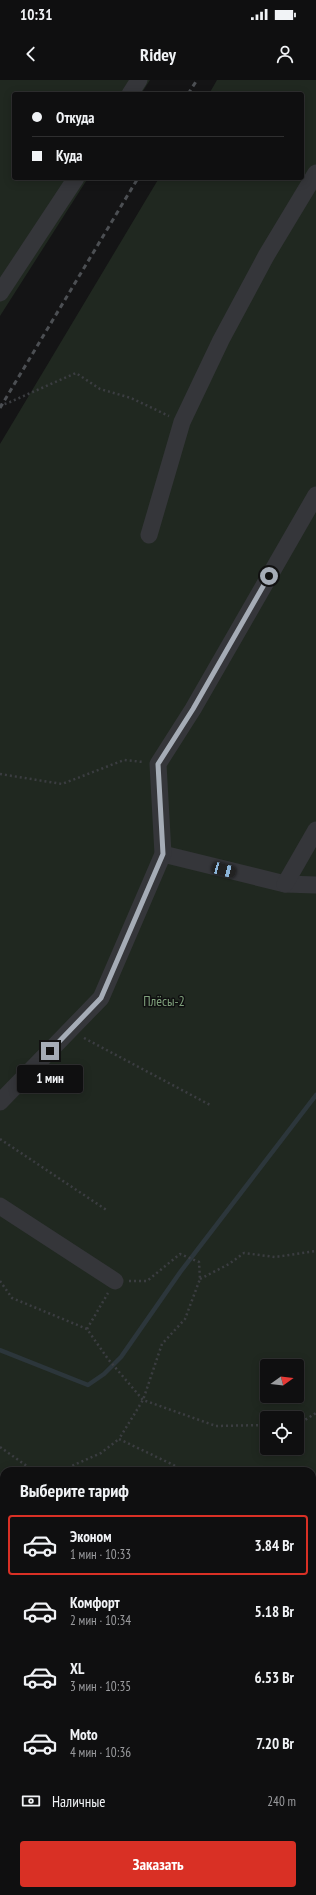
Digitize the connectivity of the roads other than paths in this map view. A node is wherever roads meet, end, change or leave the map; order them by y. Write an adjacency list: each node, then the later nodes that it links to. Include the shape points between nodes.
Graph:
1 (139, 80): 2 (street)
2 (131, 92)
3 (316, 173): 7 (street, via 266,256 182,422)
4 (75, 180): 5 (street)
5 (0, 293)
6 (316, 495): 9 (street, via 193,709 158,764)
7 (149, 535)
8 (316, 830): 10 (street)
9 (163, 854): 10 (street); 12 (street, via 101,998)
10 (285, 884): 11 (street)
11 (316, 885)
12 (0, 1102)
13 (0, 1206): 14 (street)
14 (115, 1281)

